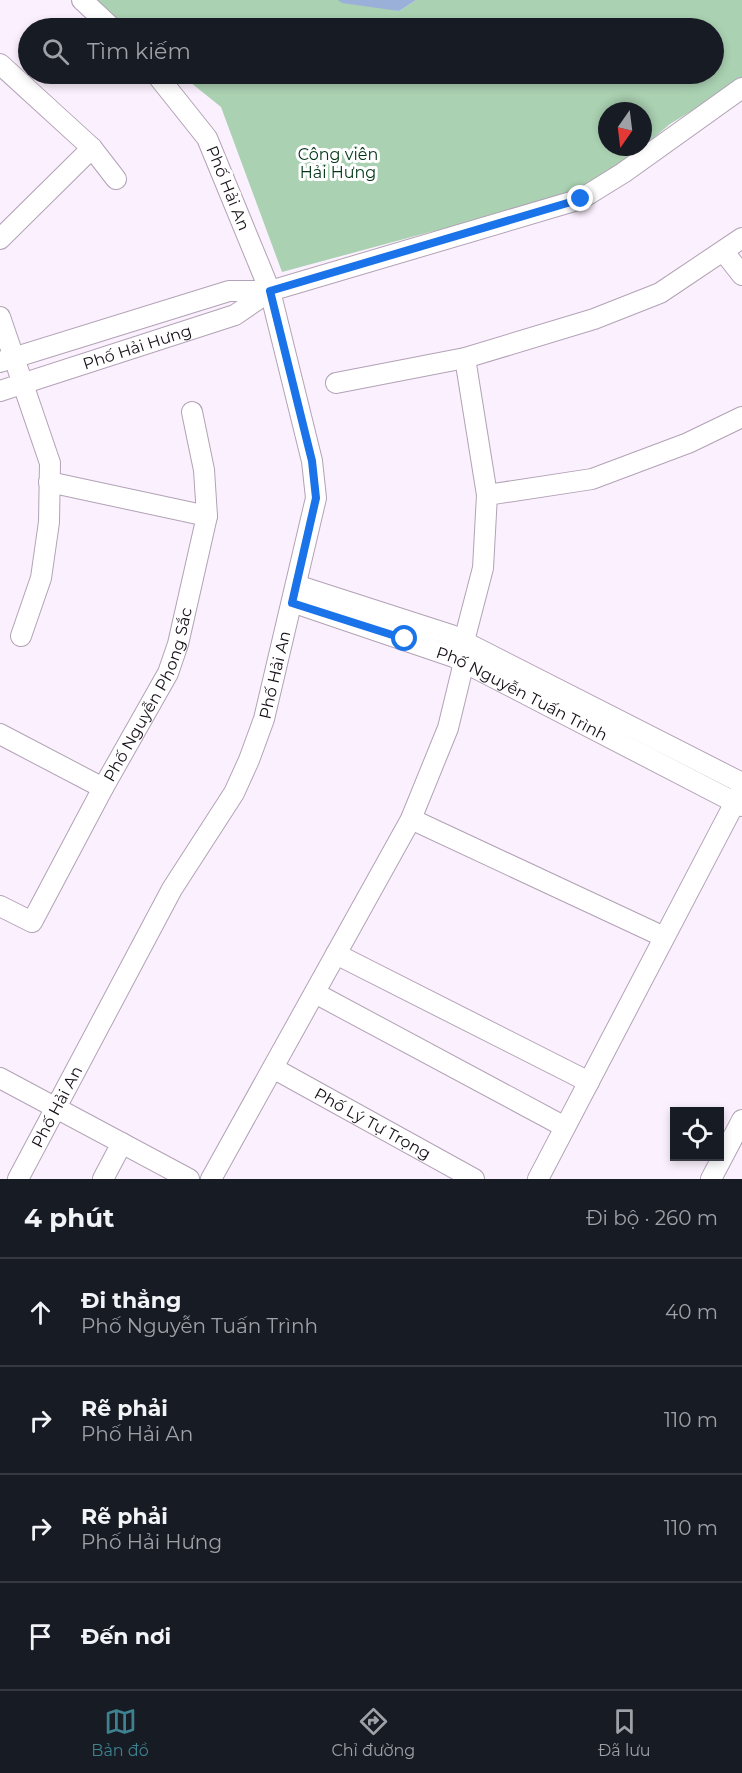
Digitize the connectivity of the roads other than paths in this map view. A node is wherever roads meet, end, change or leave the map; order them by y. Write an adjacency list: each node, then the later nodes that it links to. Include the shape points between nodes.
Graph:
1 (82, 0): 2 (street)
2 (101, 18)
3 (0, 64): 4 (street)
4 (18, 80)
5 (22, 84): 8 (street)
6 (164, 84): 14 (street, Phố Hải An, via 207,138)
7 (742, 88): 14 (street, Phố Hải Hưng, via 581,199)
8 (92, 148): 9 (street); 11 (street)
9 (116, 179)
10 (742, 238): 12 (street)
11 (0, 239)
12 (724, 252): 13 (street); 16 (street, via 660,293 594,319)
13 (742, 275)
14 (270, 291): 17 (street, Phố Hải Hưng, via 229,291); 19 (street, Phố Hải Hưng, via 235,315); 26 (street, Phố Hải An, via 312,461 316,498)
15 (0, 317): 17 (street)
16 (465, 358): 18 (street); 24 (street)
17 (7, 360): 19 (street)
18 (336, 383)
19 (23, 384): 20 (street, Phố Hải Hưng); 23 (street, via 50,463)
20 (0, 391)
21 (192, 412): 25 (street, Phố Nguyễn Phong Sắc, via 204,470)
22 (742, 417): 24 (street, via 688,443 592,479)
23 (50, 482): 25 (street); 27 (street, via 41,578)
24 (487, 495): 28 (street, via 483,568)
25 (207, 516): 32 (street, Phố Nguyễn Phong Sắc, via 168,673)
26 (294, 594): 28 (street, Phố Nguyễn Tuấn Trình); 29 (street, Phố Nguyễn Tuấn Trình); 42 (street, Phố Hải An, via 264,719 234,793 172,889)
27 (21, 636)
28 (464, 641): 29 (street); 31 (street, Phố Nguyễn Tuấn Trình)
29 (464, 662): 33 (street, Phố Nguyễn Tuấn Trình); 34 (street, via 448,728)
30 (0, 734): 32 (street)
31 (742, 783)
32 (104, 788): 35 (street, Phố Nguyễn Phong Sắc, via 32,922)
33 (740, 799): 36 (street)
34 (411, 819): 36 (street); 37 (street)
35 (0, 906)
36 (664, 937): 41 (street)
37 (336, 954): 38 (street); 41 (street)
38 (315, 993): 39 (street); 44 (street)
39 (273, 1068): 49 (street); 50 (street, Phố Lý Tự Trọng)
40 (0, 1078): 42 (street)
41 (589, 1082): 44 (street)
42 (55, 1107): 45 (street); 46 (street, Phố Hải An)
43 (741, 1124): 52 (street)
44 (565, 1127): 51 (street)
45 (122, 1143): 47 (street); 48 (street)
46 (18, 1179)
47 (103, 1179)
48 (189, 1179)
49 (211, 1179)
50 (474, 1179)
51 (538, 1179)
52 (711, 1179)

